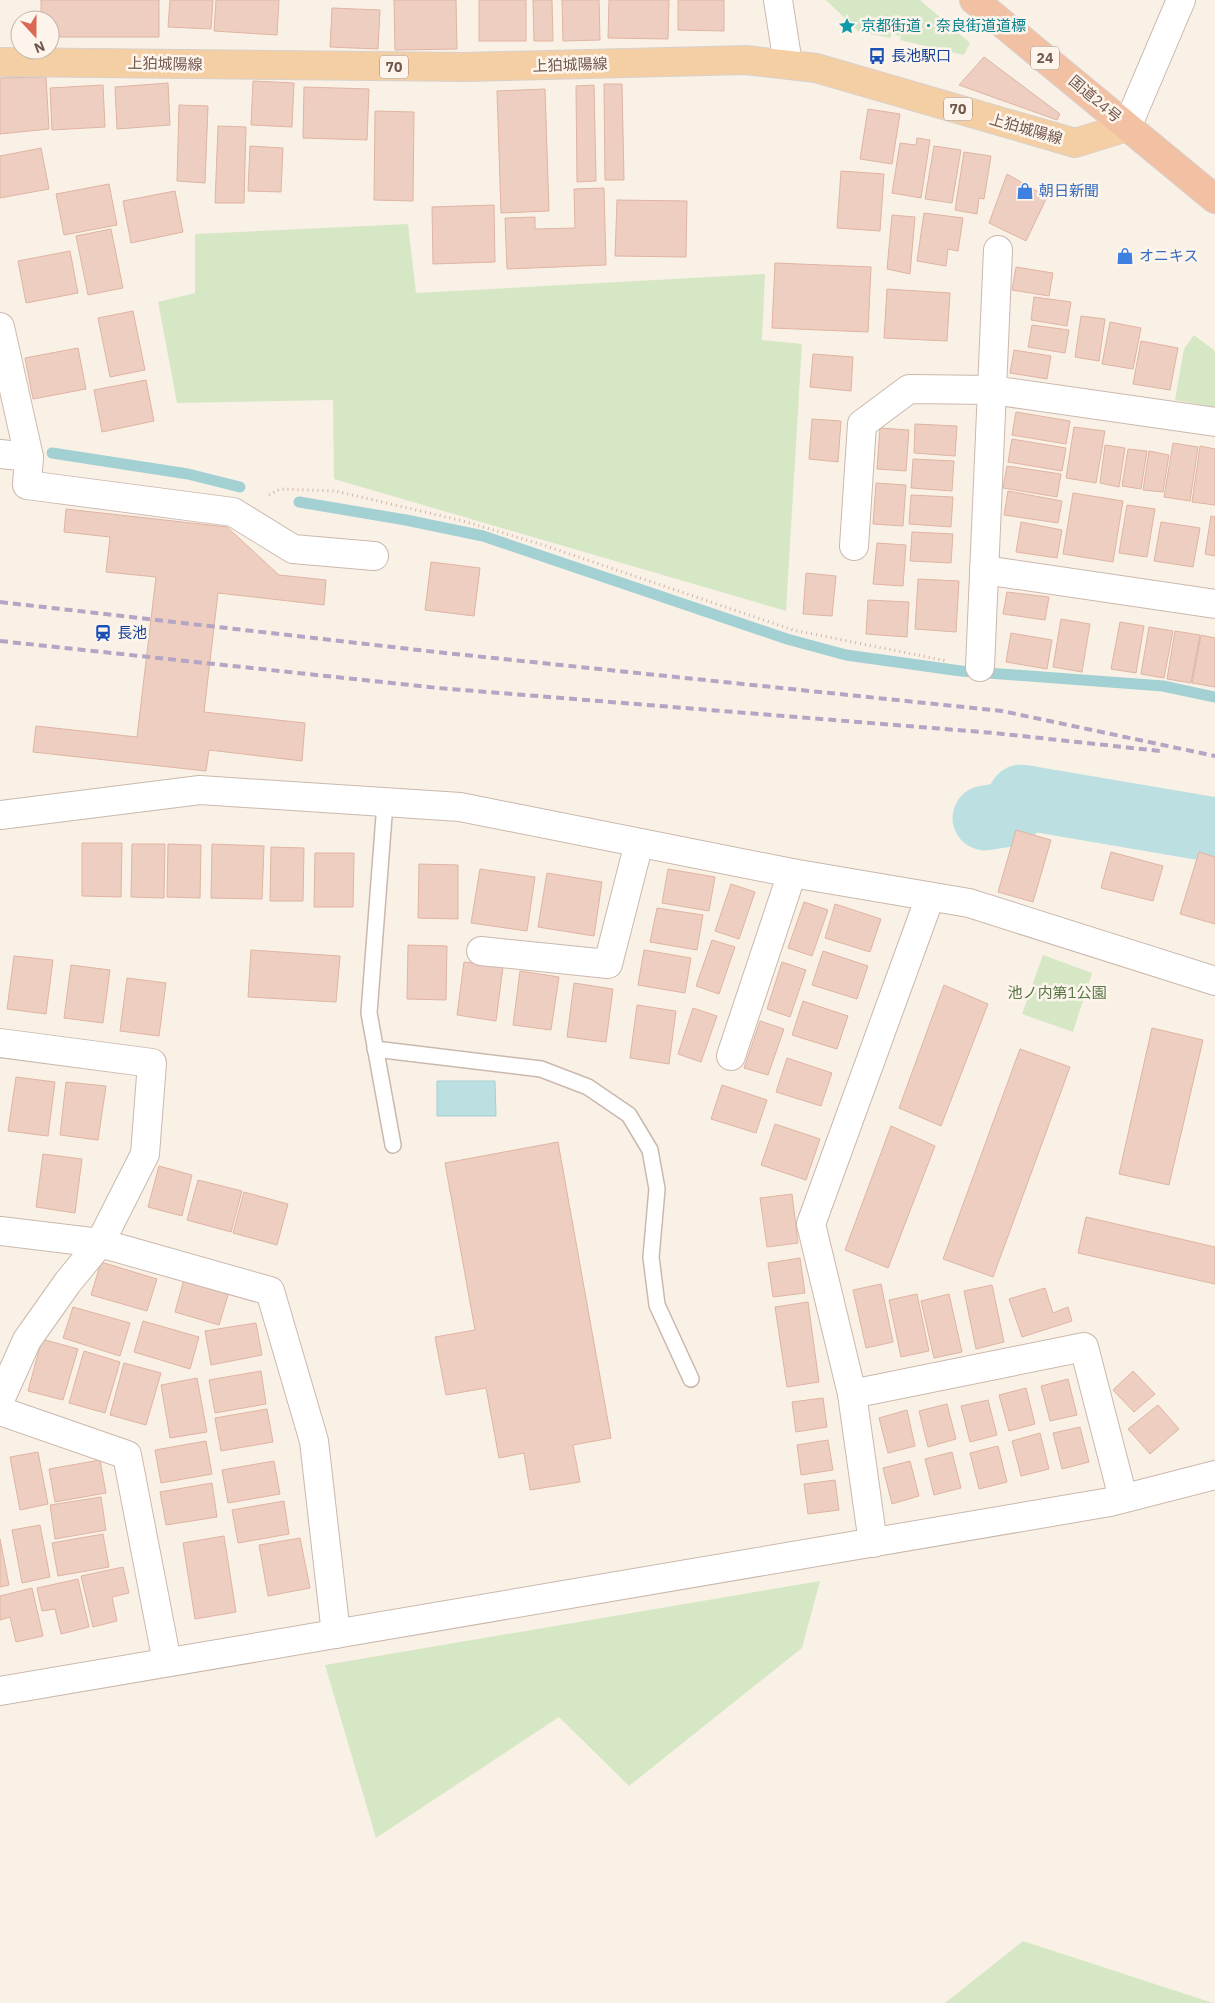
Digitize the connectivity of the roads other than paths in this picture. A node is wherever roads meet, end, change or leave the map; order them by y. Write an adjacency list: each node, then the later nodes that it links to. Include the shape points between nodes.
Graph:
1 (778, 0): 5 (street)
2 (974, 0): 6 (highway, 国道24号 / 24)
3 (1181, 0): 6 (street)
4 (0, 62): 5 (main road, 上狛城陽線 / 70, via 465,68 746,60)
5 (788, 64): 6 (main road, 上狛城陽線 / 70, via 816,68 1075,143)
6 (1127, 127): 7 (highway, 国道24号 / 24)
7 (1215, 199)
8 (998, 250): 10 (street)
9 (0, 327): 13 (street)
10 (992, 390): 11 (street); 14 (street, via 909,389 862,424); 16 (street)
11 (1215, 422)
12 (0, 454): 13 (street)
13 (29, 457): 15 (street, via 27,485 233,512 293,549)
14 (854, 546)
15 (374, 556)
16 (984, 570): 17 (street); 18 (street)
17 (1215, 604)
18 (980, 667)
19 (385, 803): 20 (street, via 200,790); 21 (street, via 460,807); 27 (lane, via 369,1013)
20 (0, 815)
21 (639, 844): 22 (street); 24 (street, via 608,964)
22 (792, 873): 23 (street); 28 (street)
23 (930, 897): 25 (street, via 969,903); 33 (street, via 811,1224)
24 (481, 952)
25 (1215, 982)
26 (0, 1043): 31 (street, via 152,1063 145,1154)
27 (375, 1049): 29 (lane); 32 (lane, via 541,1070 588,1087 629,1114 650,1150 657,1189 651,1257 657,1306)
28 (731, 1056)
29 (393, 1145)
30 (0, 1231): 31 (street)
31 (100, 1242): 34 (street, via 27,1340); 39 (street, via 270,1290 314,1441)
32 (691, 1379)
33 (852, 1394): 37 (street, via 1084,1347); 38 (street)
34 (0, 1400)
35 (0, 1412): 40 (street, via 127,1455)
36 (1215, 1475): 37 (street)
37 (1123, 1498): 38 (street)
38 (873, 1543): 39 (street)
39 (336, 1634): 40 (street)
40 (167, 1662): 41 (street)
41 (0, 1691)

